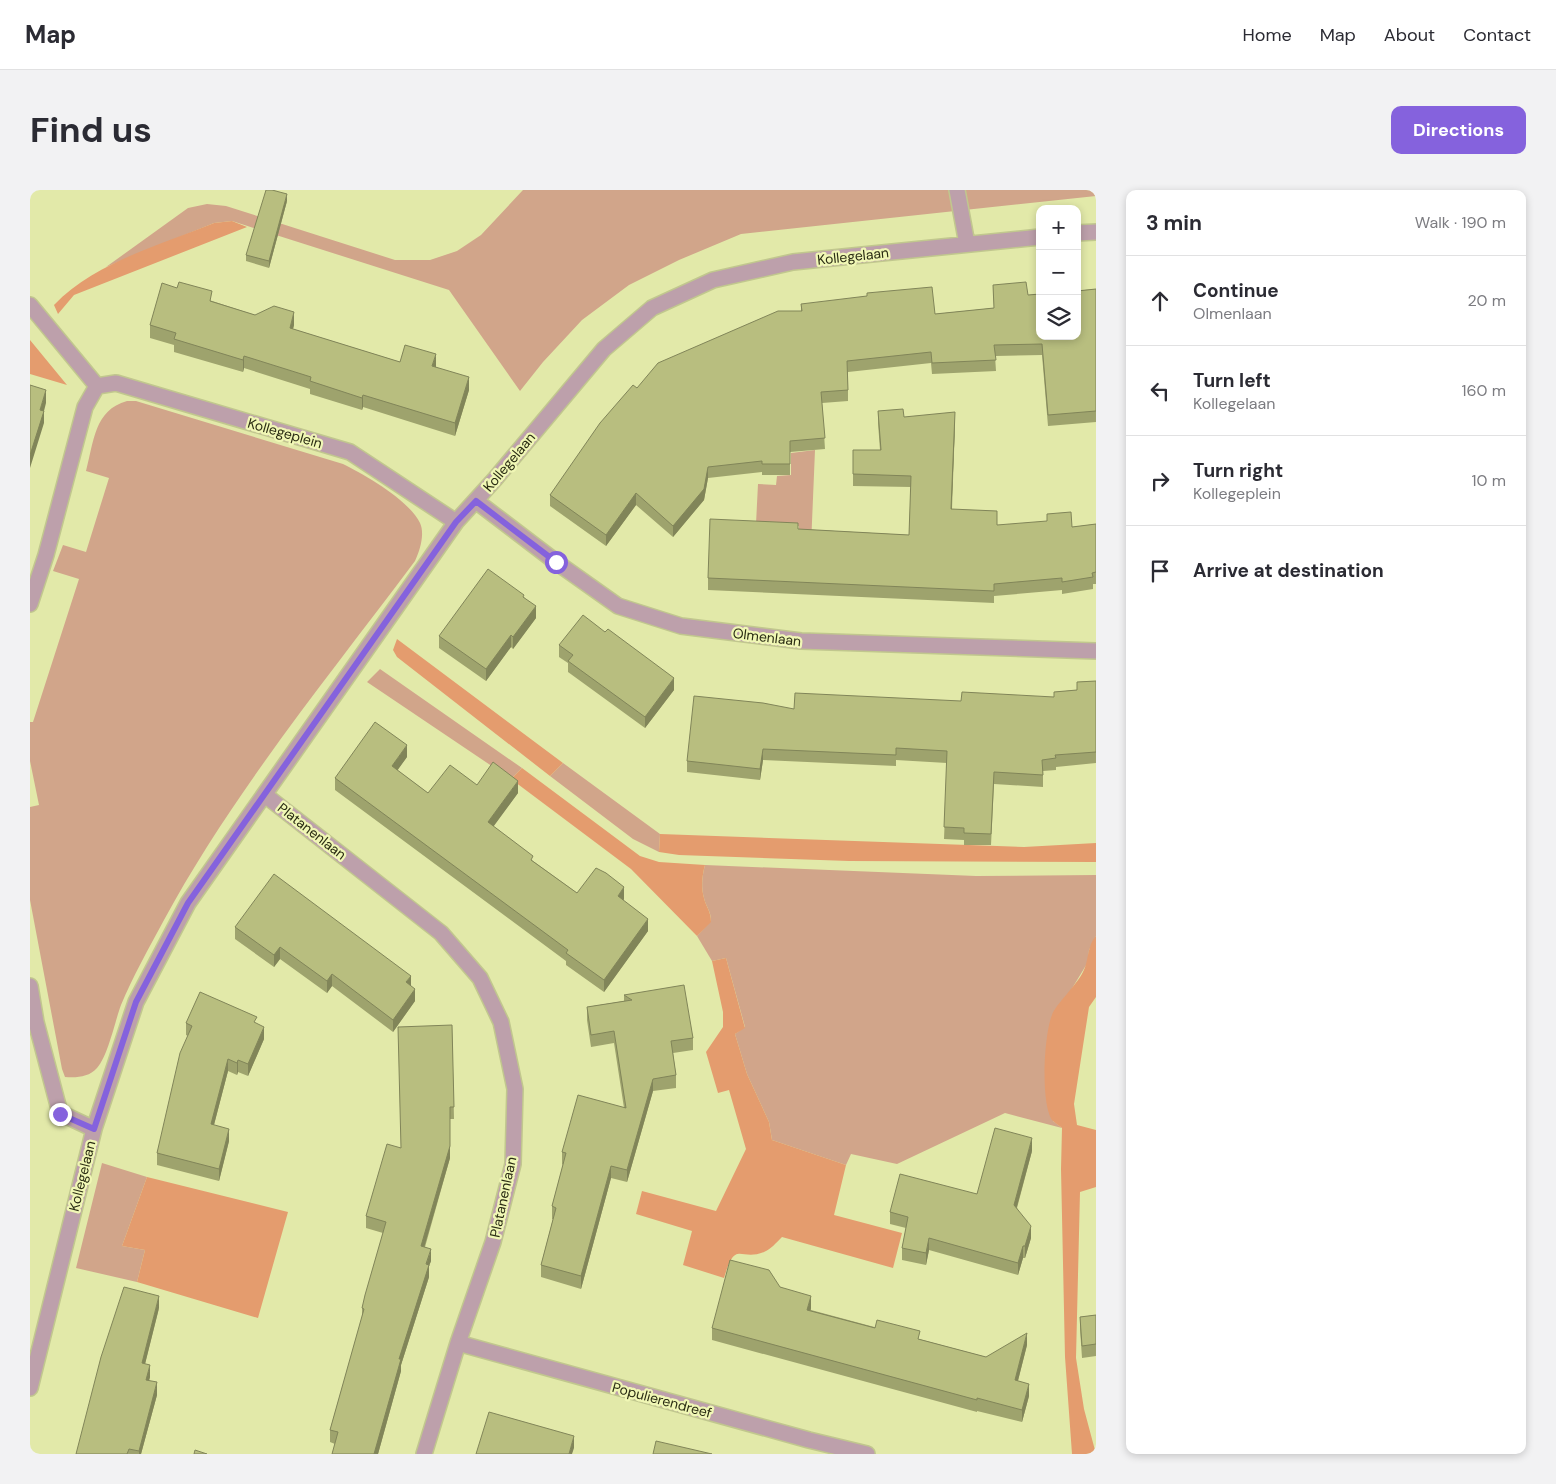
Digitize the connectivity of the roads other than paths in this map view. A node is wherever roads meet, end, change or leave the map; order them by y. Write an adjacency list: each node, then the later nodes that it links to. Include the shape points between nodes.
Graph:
1 (957, 190): 5 (street)
2 (1096, 232): 3 (street)
3 (1081, 233)
4 (1036, 237): 5 (street, Kollegelaan)
5 (967, 244): 8 (street, Kollegelaan, via 793,262 713,280 652,308 604,349)
6 (30, 305): 7 (street)
7 (97, 386): 9 (street, Kollegeplein, via 116,384 350,452); 10 (street, via 85,407)
8 (476, 501): 9 (street, Kollegelaan); 11 (street, Olmenlaan, via 618,606 681,626 802,641)
9 (456, 522): 12 (street, Kollegelaan)
10 (30, 604)
11 (1096, 651)
12 (265, 795): 14 (street, Kollegelaan, via 188,903 136,1002); 15 (street, Platanenlaan, via 441,933 480,978 501,1022 515,1089 512,1164 493,1242)
13 (30, 986): 14 (street, via 60,1114)
14 (94, 1129): 16 (street, Kollegelaan)
15 (458, 1343): 17 (street, Platanenlaan); 18 (street, Populierendreef)
16 (30, 1388)
17 (424, 1454)
18 (867, 1454)

